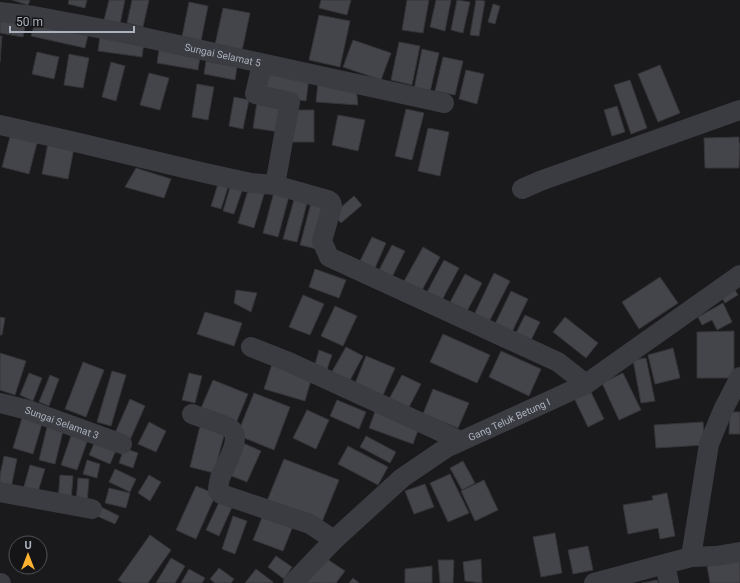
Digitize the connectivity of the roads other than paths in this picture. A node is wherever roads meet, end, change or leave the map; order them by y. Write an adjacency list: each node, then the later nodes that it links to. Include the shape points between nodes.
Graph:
1 (0, 12): 2 (street, Sungai Selamat 5, via 124,33)
2 (262, 64): 3 (street, Sungai Selamat 5); 6 (street, via 255,94 290,102)
3 (444, 103)
4 (740, 110): 7 (street, via 540,181)
5 (0, 125): 6 (street, via 213,175)
6 (274, 185): 11 (street, via 331,202 322,241 329,257 558,362)
7 (522, 190)
8 (740, 275): 11 (street, Gang Teluk Betung I)
9 (251, 347): 15 (street)
10 (740, 377): 13 (street)
11 (586, 384): 15 (street, Gang Teluk Betung I)
12 (0, 403): 16 (street, Sungai Selamat 3, via 28,410)
13 (733, 406): 21 (street, via 710,444)
14 (192, 414): 19 (street, via 226,426 235,434 234,446 219,479 218,491 221,494 310,524)
15 (461, 441): 19 (street, Gang Teluk Betung I, via 446,448 402,478)
16 (122, 444)
17 (0, 492): 18 (street)
18 (92, 509)
19 (334, 540): 23 (street, Gang Teluk Betung I)
20 (740, 552): 21 (street)
21 (691, 558): 22 (street)
22 (667, 574): 24 (street)
23 (293, 583)
24 (594, 583)

